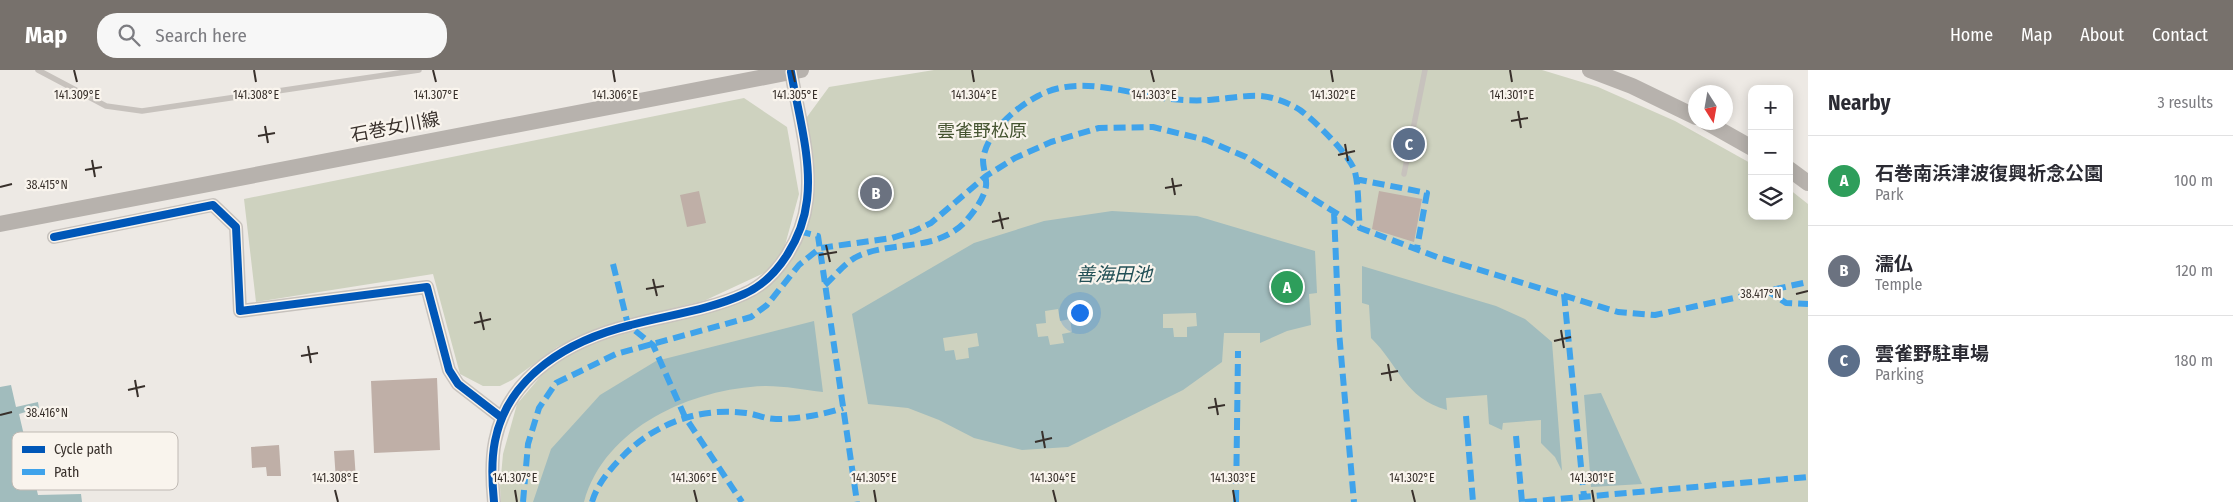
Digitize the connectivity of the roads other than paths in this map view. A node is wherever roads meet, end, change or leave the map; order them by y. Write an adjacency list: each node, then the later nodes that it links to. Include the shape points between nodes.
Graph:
1 (38, 70): 2 (lane, via 106,106 142,111)
2 (419, 70)
3 (1425, 70): 10 (lane)
4 (1590, 70): 6 (main road)
5 (794, 71): 12 (main road, 石巻女川線); 14 (street, via 808,174 807,201 798,231 782,262 764,281 746,293 723,302 628,325 583,341 552,357 523,382)
6 (1688, 113)
7 (1720, 130): 8 (main road)
8 (1748, 146)
9 (1793, 172): 11 (main road)
10 (1404, 174)
11 (1808, 183)
12 (0, 224)
13 (54, 237): 14 (street, via 212,205 236,227 240,310 427,287 449,370 458,384)
14 (502, 418): 15 (street, via 495,442)
15 (494, 502)

